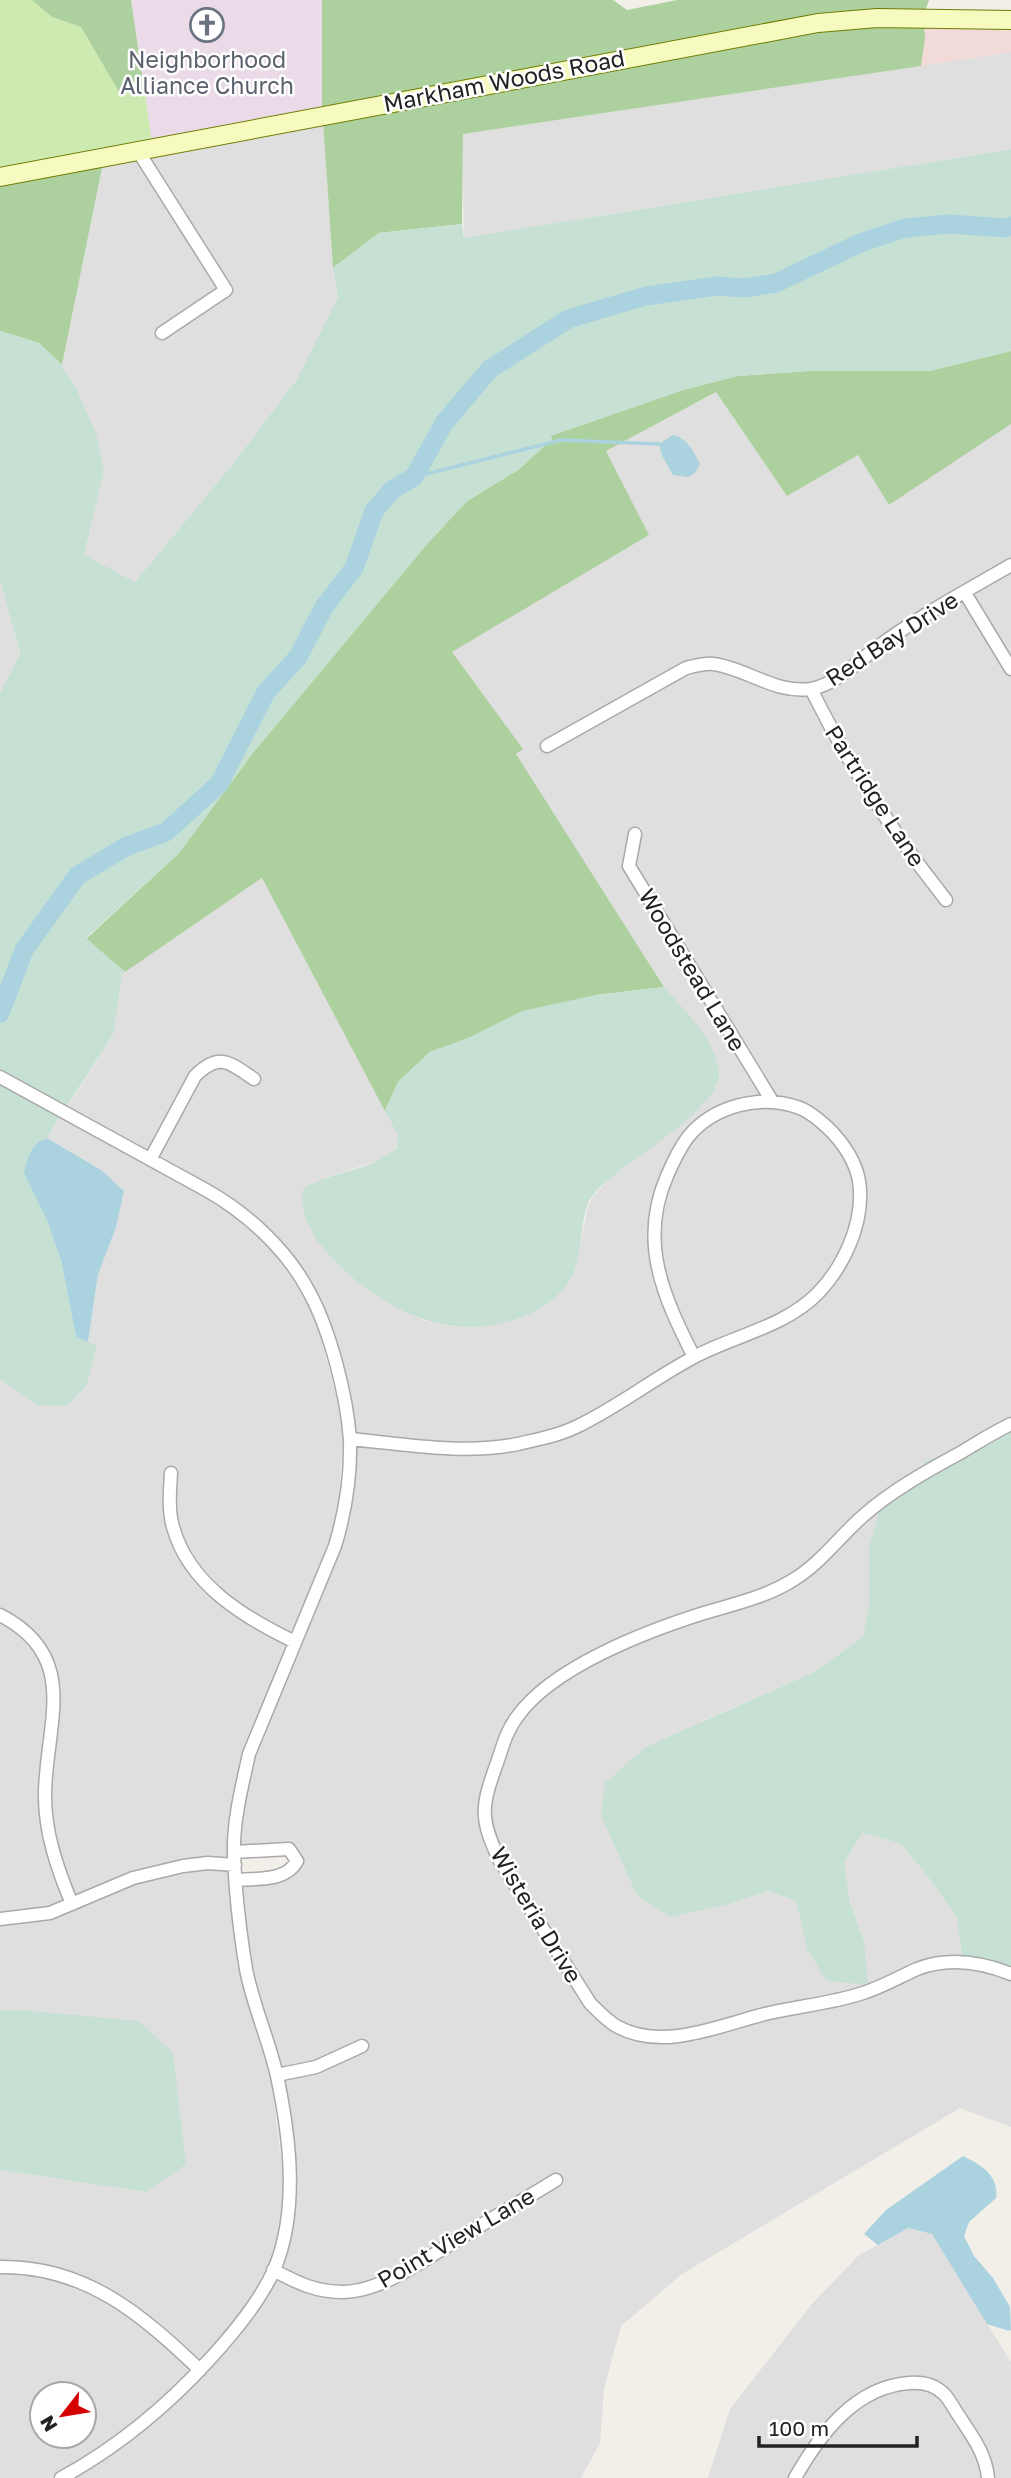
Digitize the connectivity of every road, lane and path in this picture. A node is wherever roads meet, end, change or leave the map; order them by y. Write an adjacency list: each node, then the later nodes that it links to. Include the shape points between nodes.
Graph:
1 (1011, 20): 2 (main road, Markham Woods Road, via 890,18 818,23)
2 (138, 151): 3 (main road, Markham Woods Road); 4 (street, via 226,290)
3 (0, 177)
4 (162, 333)
5 (1011, 565): 6 (street, Red Bay Drive)
6 (964, 593): 7 (street); 8 (street, Red Bay Drive, via 848,670)
7 (1011, 669)
8 (811, 689): 9 (street, Red Bay Drive, via 766,683 711,663 686,668); 11 (street, Partridge Lane, via 864,788)
9 (547, 746)
10 (635, 834): 14 (street, Woodstead Lane, via 629,866)
11 (946, 900)
12 (0, 1077): 15 (street)
13 (254, 1079): 15 (street, via 219,1060 205,1066 195,1076)
14 (772, 1101): 16 (street, via 739,1104 704,1122 676,1155 666,1180 656,1227 656,1256 661,1285); 16 (street, via 799,1107 821,1121 850,1155 860,1190 853,1236 833,1275 802,1307)
15 (151, 1158): 18 (street, via 226,1201 295,1269 323,1320)
16 (694, 1357): 18 (street, via 579,1426 541,1438 488,1449)
17 (1011, 1424): 26 (street, Wisteria Drive, via 878,1504 792,1580 768,1593 648,1634 560,1677 530,1701 508,1730 484,1800 485,1822 500,1861 590,2003 607,2020 635,2034 681,2036 846,1998 940,1963 989,1965)
18 (349, 1440): 21 (street, via 343,1519)
19 (171, 1473): 21 (street, via 173,1526 195,1570 232,1607)
20 (0, 1615): 24 (street, via 27,1633 50,1668 55,1692 46,1818)
21 (295, 1642): 22 (street, via 249,1754)
22 (234, 1859): 23 (street); 23 (street, via 289,1849 297,1861 284,1875); 24 (street, via 133,1878)
23 (236, 1880): 28 (street, via 246,1970)
24 (72, 1904): 25 (street, via 50,1913)
25 (0, 1919)
26 (1011, 1974)
27 (362, 2046): 28 (street, via 316,2067)
28 (277, 2075): 31 (street, via 289,2202)
29 (556, 2180): 31 (street, Point View Lane, via 401,2274 372,2286 324,2291)
30 (0, 2267): 32 (street, via 44,2270 107,2293)
31 (274, 2270): 32 (street, via 236,2330)
32 (200, 2370): 33 (street, via 127,2437)
33 (61, 2478)
34 (795, 2478): 35 (street, via 834,2423 854,2404 875,2391 917,2383 943,2393 974,2439 987,2464)
35 (988, 2478)

